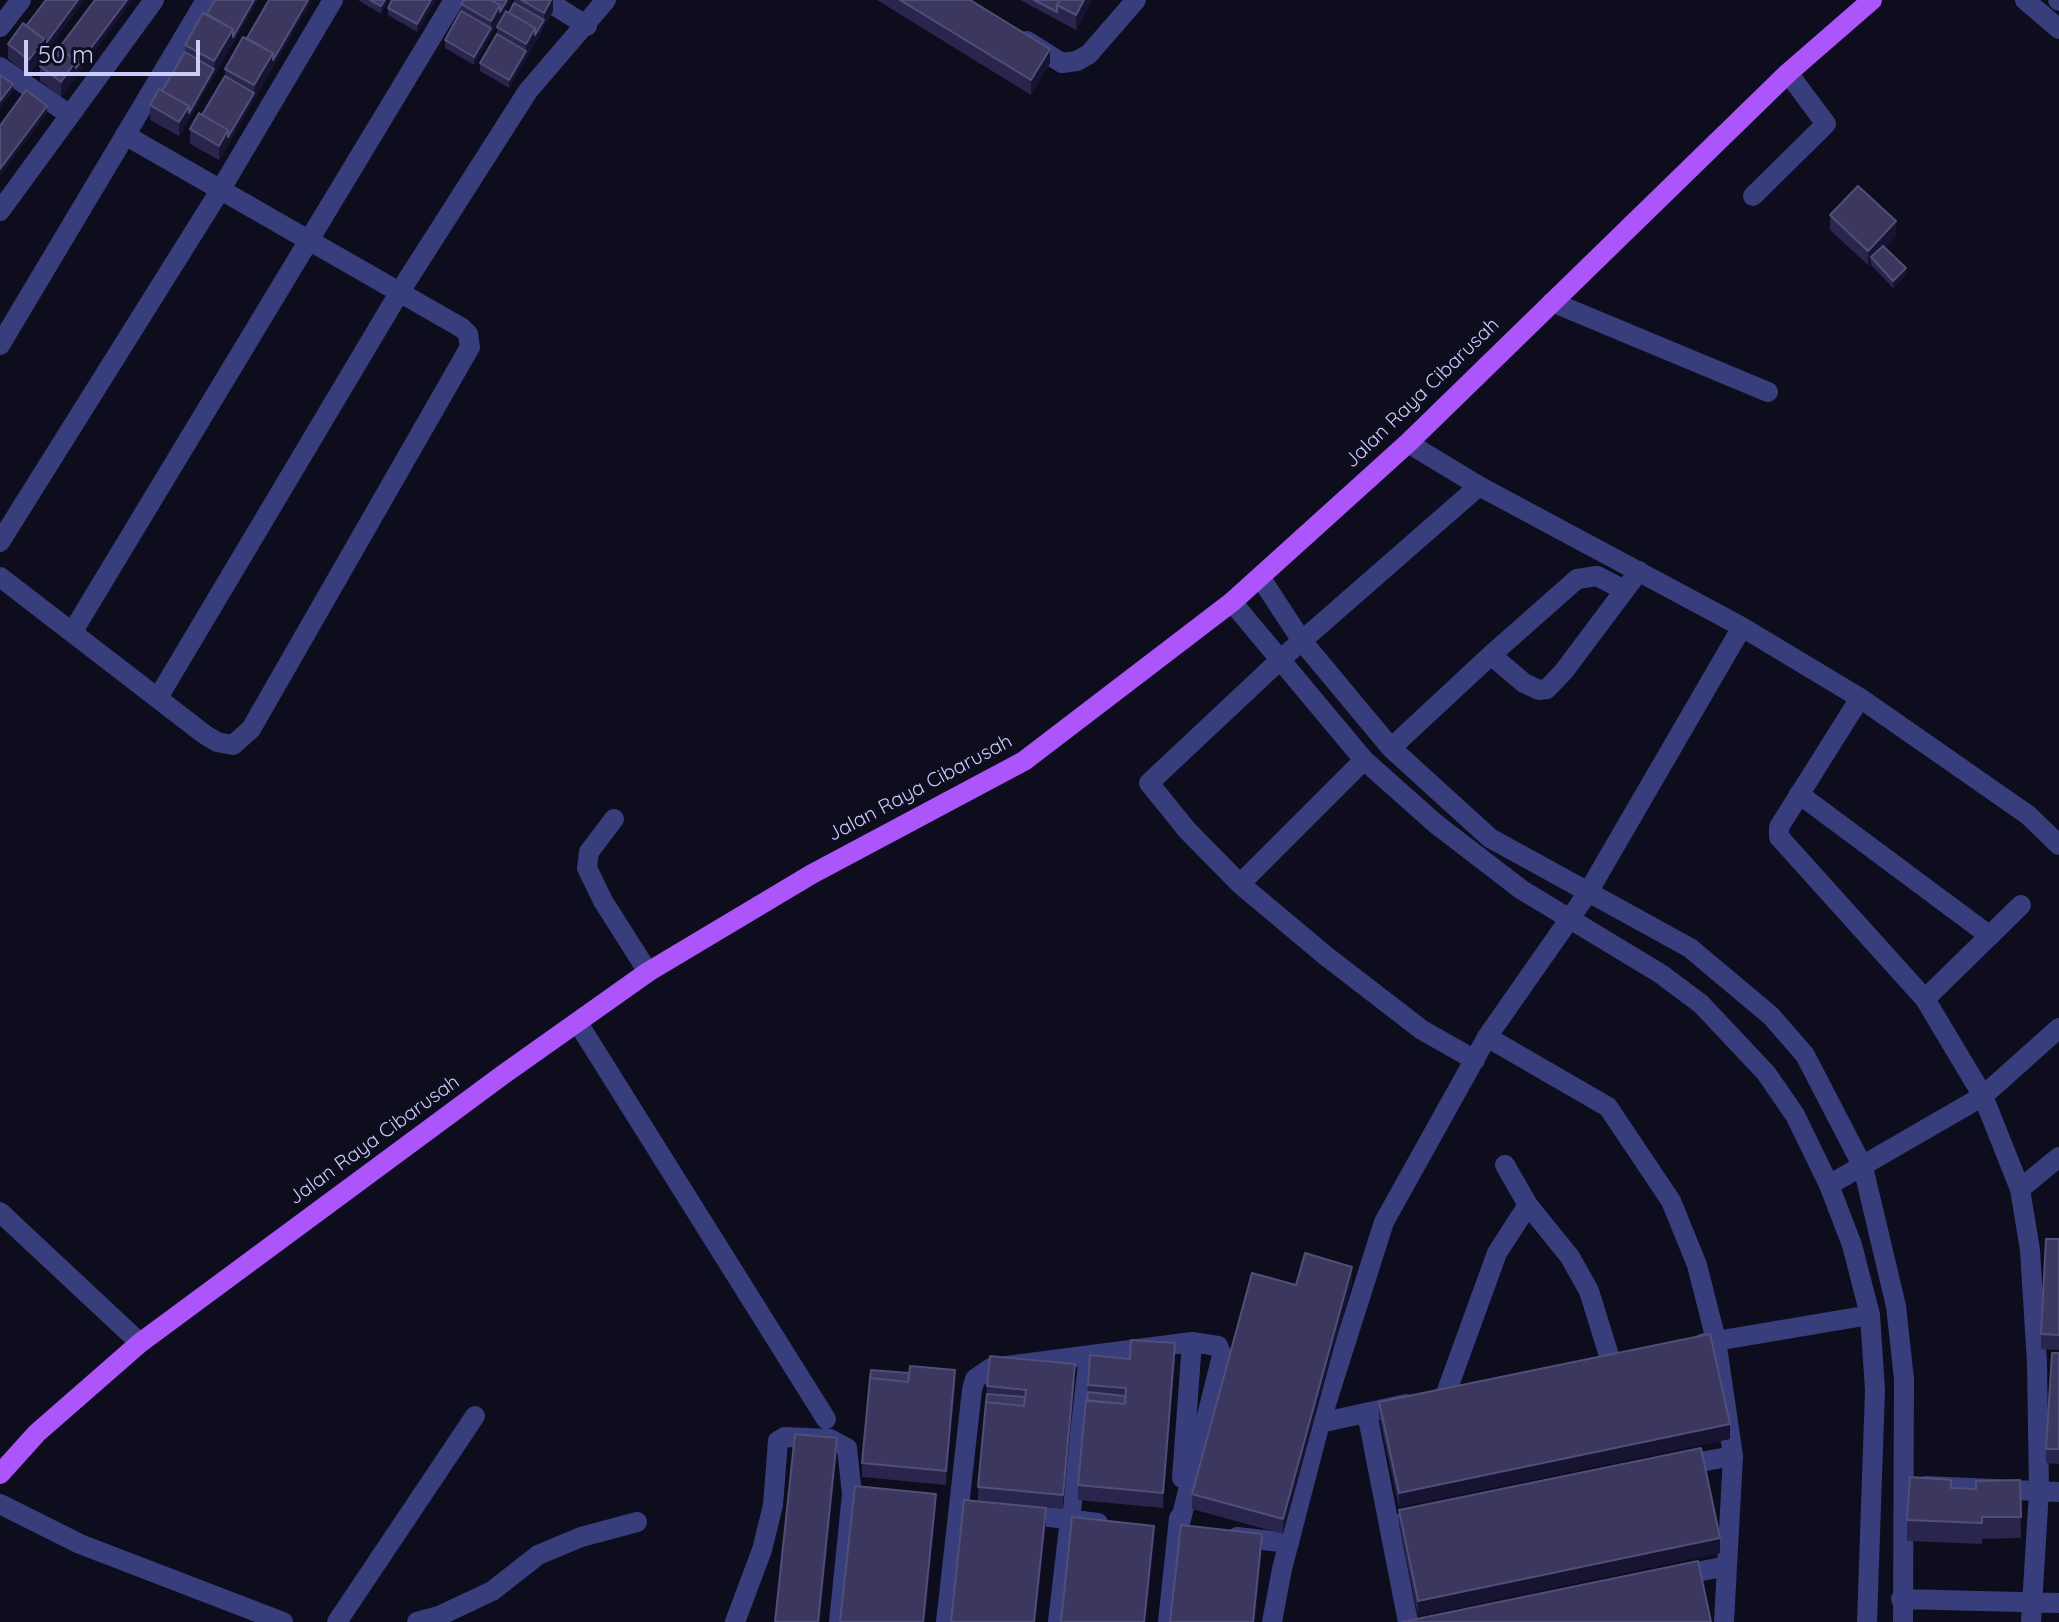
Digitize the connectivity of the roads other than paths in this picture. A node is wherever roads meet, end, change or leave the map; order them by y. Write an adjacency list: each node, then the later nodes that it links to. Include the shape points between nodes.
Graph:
1 (21, 0): 12 (street)
2 (154, 0): 17 (street)
3 (206, 0): 18 (street)
4 (333, 0): 19 (street)
5 (454, 0): 22 (street)
6 (546, 0): 11 (street)
7 (606, 0): 11 (street)
8 (1136, 0): 14 (street, via 1077,61 1062,63)
9 (1872, 0): 16 (main road, Jalan Raya Cibarusah)
10 (2025, 0): 13 (street)
11 (587, 26): 23 (street, via 528,91)
12 (0, 27)
13 (2059, 29)
14 (1010, 31)
15 (0, 67): 17 (street)
16 (1788, 73): 20 (street, via 1826,124); 24 (main road, Jalan Raya Cibarusah)
17 (70, 115): 21 (street)
18 (125, 135): 19 (street); 25 (street)
19 (221, 189): 22 (street); 29 (street)
20 (1753, 196)
21 (0, 211)
22 (309, 240): 23 (street); 36 (street)
23 (399, 293): 40 (street); 40 (street, via 468,334 468,355 251,729 233,745 217,742)
24 (1552, 302): 26 (street); 27 (main road, Jalan Raya Cibarusah)
25 (0, 345)
26 (1768, 392)
27 (1408, 443): 28 (street); 32 (main road, Jalan Raya Cibarusah)
28 (1479, 486): 30 (street); 37 (street)
29 (0, 542)
30 (1639, 571): 33 (street); 35 (street)
31 (0, 577): 36 (street)
32 (1260, 577): 34 (main road, Jalan Raya Cibarusah); 37 (street)
33 (1624, 590): 38 (street, via 1597,576 1577,579); 38 (street, via 1547,689 1524,683)
34 (1232, 602): 39 (street); 52 (main road, Jalan Raya Cibarusah, via 1024,761 812,874)
35 (1742, 627): 41 (street); 48 (street)
36 (73, 631): 40 (street)
37 (1302, 641): 39 (street); 42 (street)
38 (1491, 655): 42 (street)
39 (1281, 659): 43 (street); 47 (street, via 1149,783)
40 (159, 696)
41 (1860, 698): 44 (street); 46 (street)
42 (1391, 748): 48 (street, via 1490,838)
43 (1364, 760): 47 (street); 50 (street, via 1480,859)
44 (1799, 794): 51 (street); 53 (street, via 1779,827 1779,837)
45 (614, 819): 52 (street, via 589,852 587,868)
46 (2057, 838)
47 (1240, 884): 57 (street, via 1422,1030)
48 (1587, 894): 50 (street); 61 (street, via 1690,948 1771,1016 1805,1055)
49 (2021, 905): 51 (street)
50 (1569, 919): 56 (street); 62 (street, via 1661,974 1732,1035 1795,1115)
51 (1990, 936): 53 (street)
52 (648, 972): 54 (main road, Jalan Raya Cibarusah)
53 (1925, 999): 58 (street)
54 (578, 1023): 69 (main road, Jalan Raya Cibarusah); 79 (street)
55 (2059, 1028): 58 (street)
56 (1487, 1037): 57 (street); 67 (street, via 1608,1107 1671,1201 1697,1265)
57 (1475, 1060): 80 (street, via 1384,1222)
58 (1983, 1096): 61 (street); 63 (street)
59 (2059, 1157): 63 (street)
60 (1505, 1165): 64 (street)
61 (1863, 1167): 62 (street); 84 (street, via 1896,1306 1904,1379)
62 (1829, 1185): 66 (street)
63 (2020, 1189): 73 (street, via 2038,1250)
64 (1528, 1205): 72 (street, via 1570,1257 1589,1291); 76 (street, via 1497,1253)
65 (0, 1212): 69 (street)
66 (1870, 1315): 67 (street); 111 (street, via 1875,1390)
67 (1716, 1340): 70 (street); 81 (street)
68 (1192, 1342): 71 (street); 93 (street); 93 (street, via 1211,1343 1222,1356)
69 (140, 1343): 83 (main road, Jalan Raya Cibarusah, via 37,1433)
70 (1686, 1346)
71 (1089, 1356): 87 (street, via 991,1368 975,1379); 89 (street)
72 (1611, 1362)
73 (2037, 1363): 74 (street); 85 (street)
74 (2059, 1365)
75 (1475, 1390): 76 (street)
76 (1445, 1396): 77 (street)
77 (1367, 1413): 80 (street); 92 (street)
78 (475, 1416): 101 (street)
79 (826, 1419)
80 (1320, 1423): 94 (street)
81 (1733, 1456): 82 (street); 95 (street)
82 (1657, 1470)
83 (0, 1474)
84 (1901, 1485): 85 (street); 97 (street)
85 (2049, 1491): 98 (street)
86 (0, 1504): 100 (street, via 80,1544)
87 (967, 1507): 89 (street); 105 (street)
88 (1448, 1513): 92 (street)
89 (1069, 1520): 91 (street); 106 (street)
90 (637, 1522): 102 (street, via 538,1555 492,1591)
91 (1116, 1525)
92 (1390, 1526): 109 (street)
93 (1186, 1532): 94 (street); 107 (street)
94 (1289, 1543): 108 (street)
95 (1727, 1566): 96 (street); 110 (street)
96 (1655, 1580)
97 (1901, 1599): 98 (street); 112 (street)
98 (2030, 1601): 99 (street); 113 (street)
99 (2059, 1603)
100 (283, 1622)
101 (337, 1622)
102 (417, 1622)
103 (735, 1622): 104 (street, via 762,1550 780,1438 840,1442 847,1448 860,1494)
104 (839, 1622)
105 (946, 1622)
106 (1058, 1622)
107 (1168, 1622)
108 (1272, 1622)
109 (1408, 1622)
110 (1724, 1622)
111 (1867, 1622)
112 (1903, 1622)
113 (2031, 1622)

